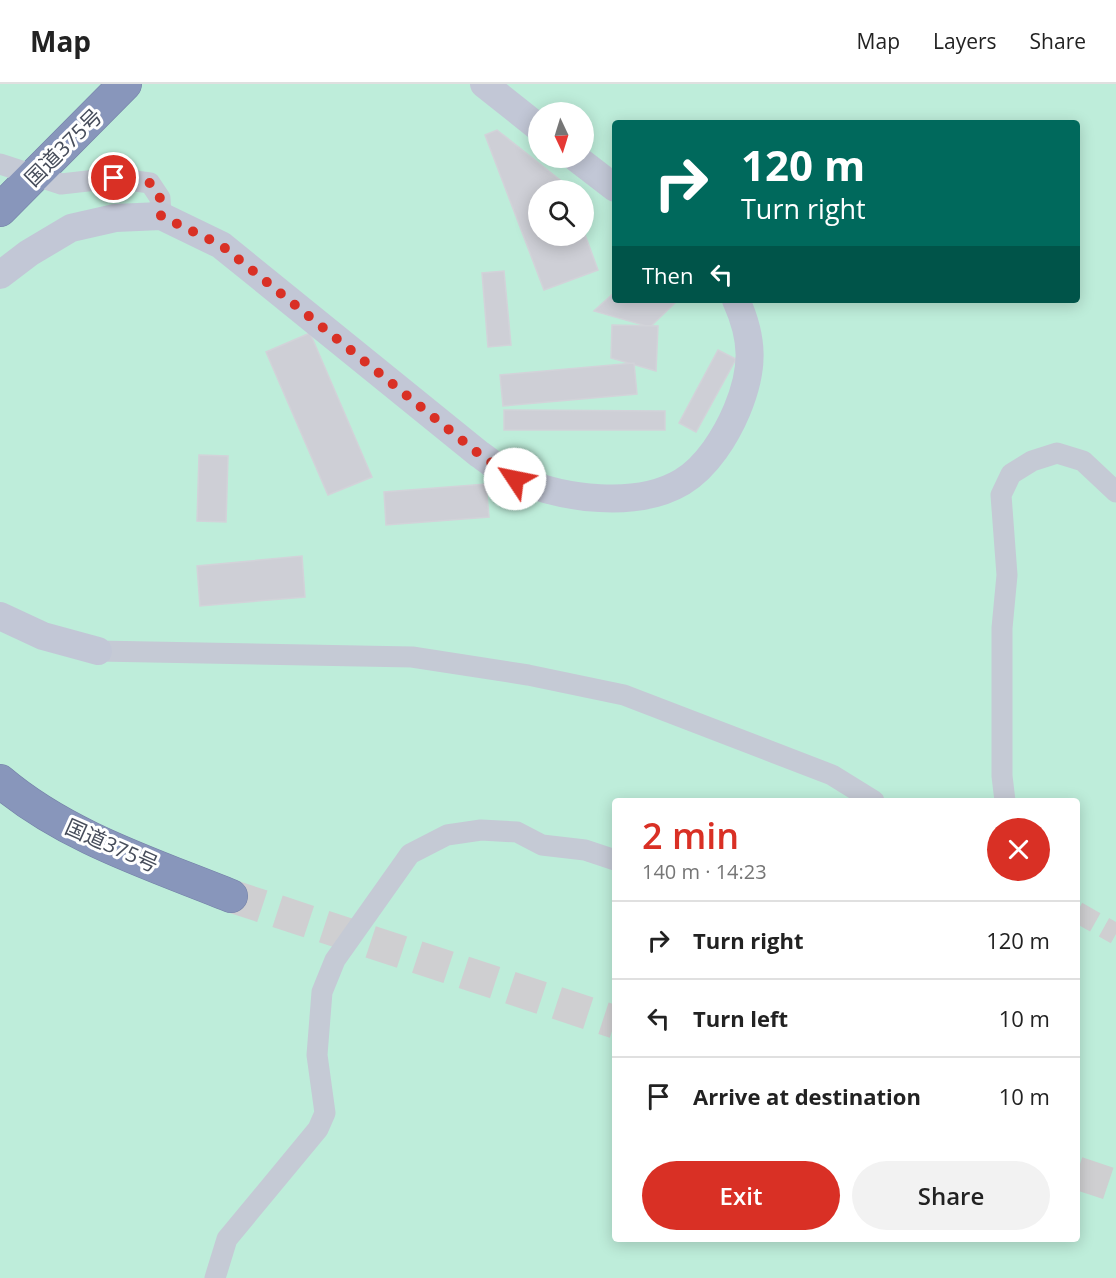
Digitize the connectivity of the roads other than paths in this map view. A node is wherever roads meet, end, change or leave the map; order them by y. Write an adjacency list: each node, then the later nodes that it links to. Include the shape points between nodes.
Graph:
1 (125, 84): 6 (highway, 国道375号)
2 (484, 84): 3 (street)
3 (528, 119)
4 (0, 164): 6 (street)
5 (589, 168): 7 (street)
6 (34, 177): 8 (highway, 国道375号); 9 (street, via 61,184 114,178 150,183 160,198)
7 (612, 186)
8 (0, 210)
9 (161, 216): 10 (street, via 115,218 71,228); 11 (street, via 221,245 479,454 515,479 557,493 601,499 643,496 682,482 706,460 729,430 750,364 748,327)
10 (0, 275)
11 (737, 303)
12 (1116, 492): 17 (street, via 1083,461 1057,453 1032,461 1011,474 1001,495 1008,575 1002,628)
13 (0, 616): 14 (street, via 42,636)
14 (98, 651): 16 (street, via 412,657 528,675 624,695 832,775)
15 (0, 781): 19 (highway, 国道375号, via 22,800 72,831)
16 (869, 798)
17 (1005, 798)
18 (612, 859): 20 (street, via 585,850 542,845 517,832 481,830 447,835 410,854 335,960 322,992 317,1055 325,1113 318,1129 227,1239)
19 (231, 896)
20 (215, 1278)

